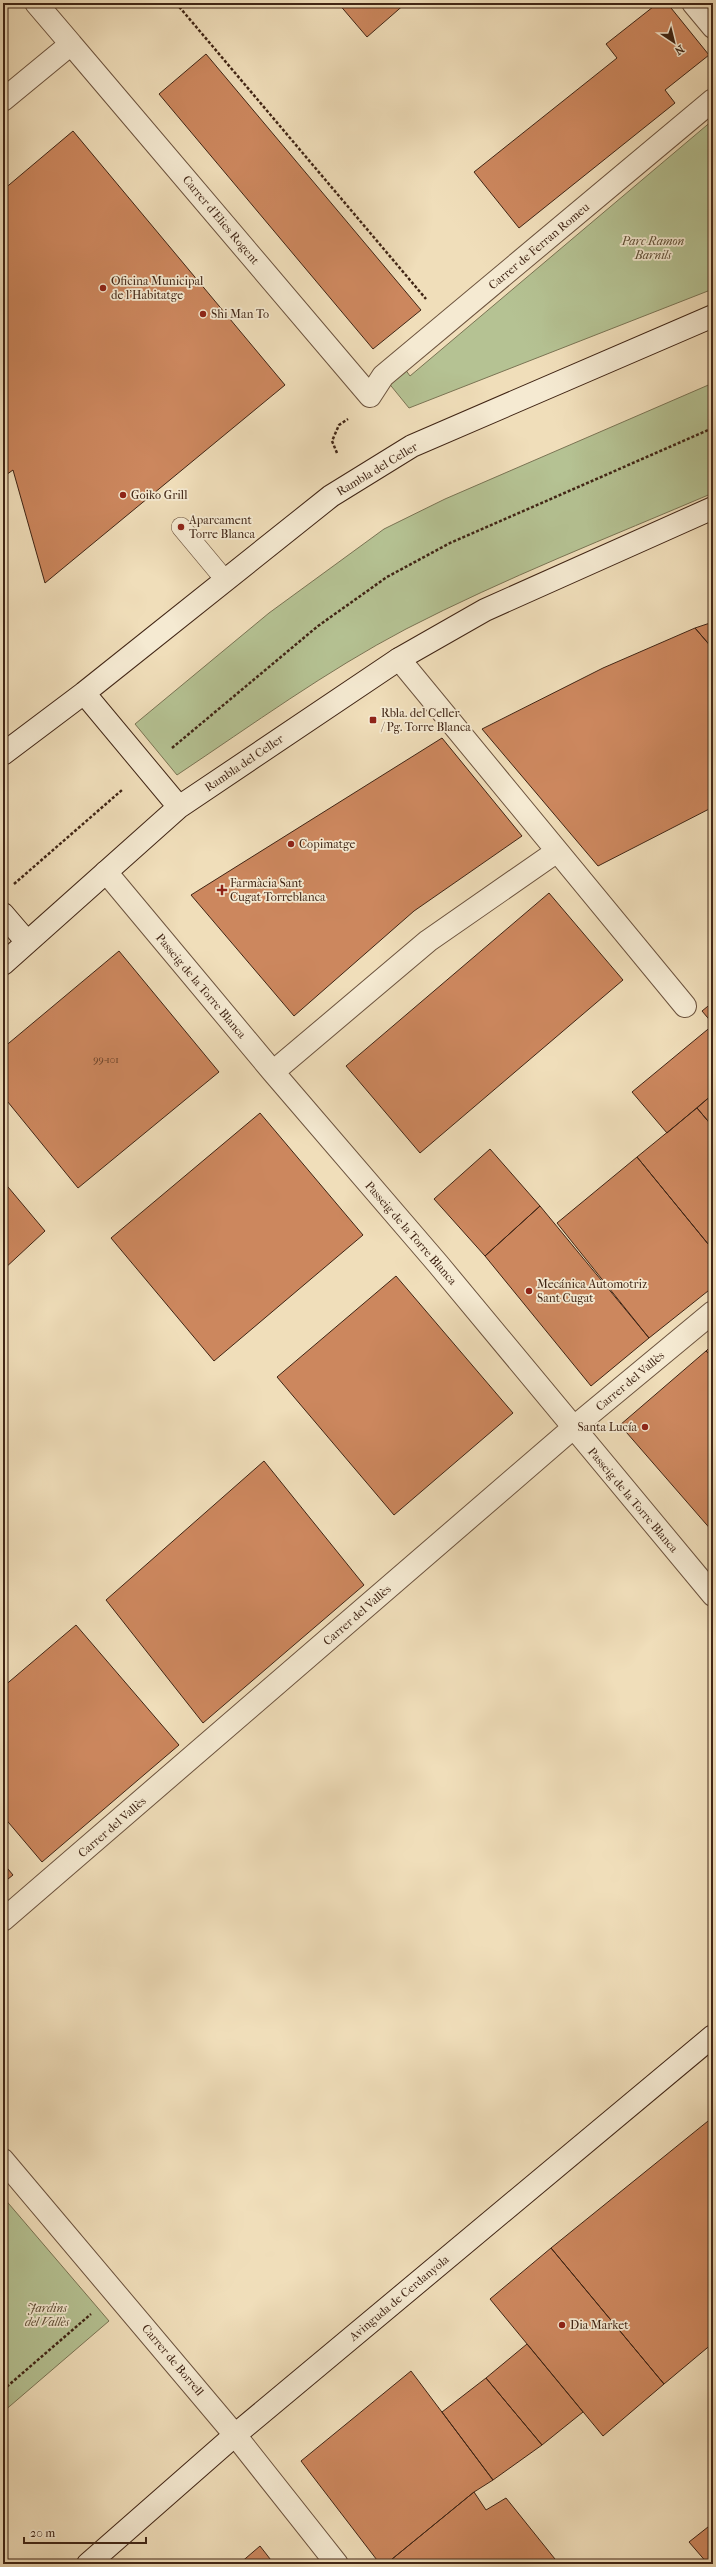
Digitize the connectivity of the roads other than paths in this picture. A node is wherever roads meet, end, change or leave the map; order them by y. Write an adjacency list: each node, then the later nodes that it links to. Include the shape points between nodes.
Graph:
1 (36, 3): 4 (street, Carrer d'Elies Rogent)
2 (693, 3): 3 (street)
3 (713, 27)
4 (71, 44): 5 (street); 8 (street, Carrer d'Elies Rogent)
5 (3, 100)
6 (713, 100): 8 (street, Carrer de Ferran Romeu, via 383,376)
7 (713, 316): 11 (street, Rambla del Celler, via 412,446 331,496)
8 (370, 396)
9 (713, 508): 12 (street, Rambla del Celler, via 485,610)
10 (181, 527): 11 (lane)
11 (226, 581): 13 (street, Rambla del Celler)
12 (399, 659): 15 (street, Rambla del Celler); 16 (street)
13 (84, 693): 14 (street, Rambla del Celler); 15 (street)
14 (3, 753)
15 (179, 807): 17 (street, Rambla del Celler)
16 (556, 852): 21 (street); 22 (street, via 428,941)
17 (106, 872): 19 (street, Rambla del Celler); 22 (street, Passeig de la Torre Blanca)
18 (3, 914): 19 (street)
19 (27, 942): 20 (street, Rambla del Celler)
20 (3, 964)
21 (685, 1006)
22 (273, 1072): 24 (street, Passeig de la Torre Blanca, via 438,1264)
23 (713, 1312): 24 (street, Carrer del Vallès)
24 (573, 1428): 25 (street, Passeig de la Torre Blanca); 26 (street, Carrer del Vallès)
25 (713, 1595)
26 (3, 1920)
27 (713, 2036): 29 (street, Avinguda de Cerdanyola)
28 (3, 2160): 29 (street, Carrer de Borrell)
29 (235, 2435): 30 (street, Avinguda de Cerdanyola); 31 (street, Carrer de Borrell)
30 (88, 2564)
31 (337, 2564)

